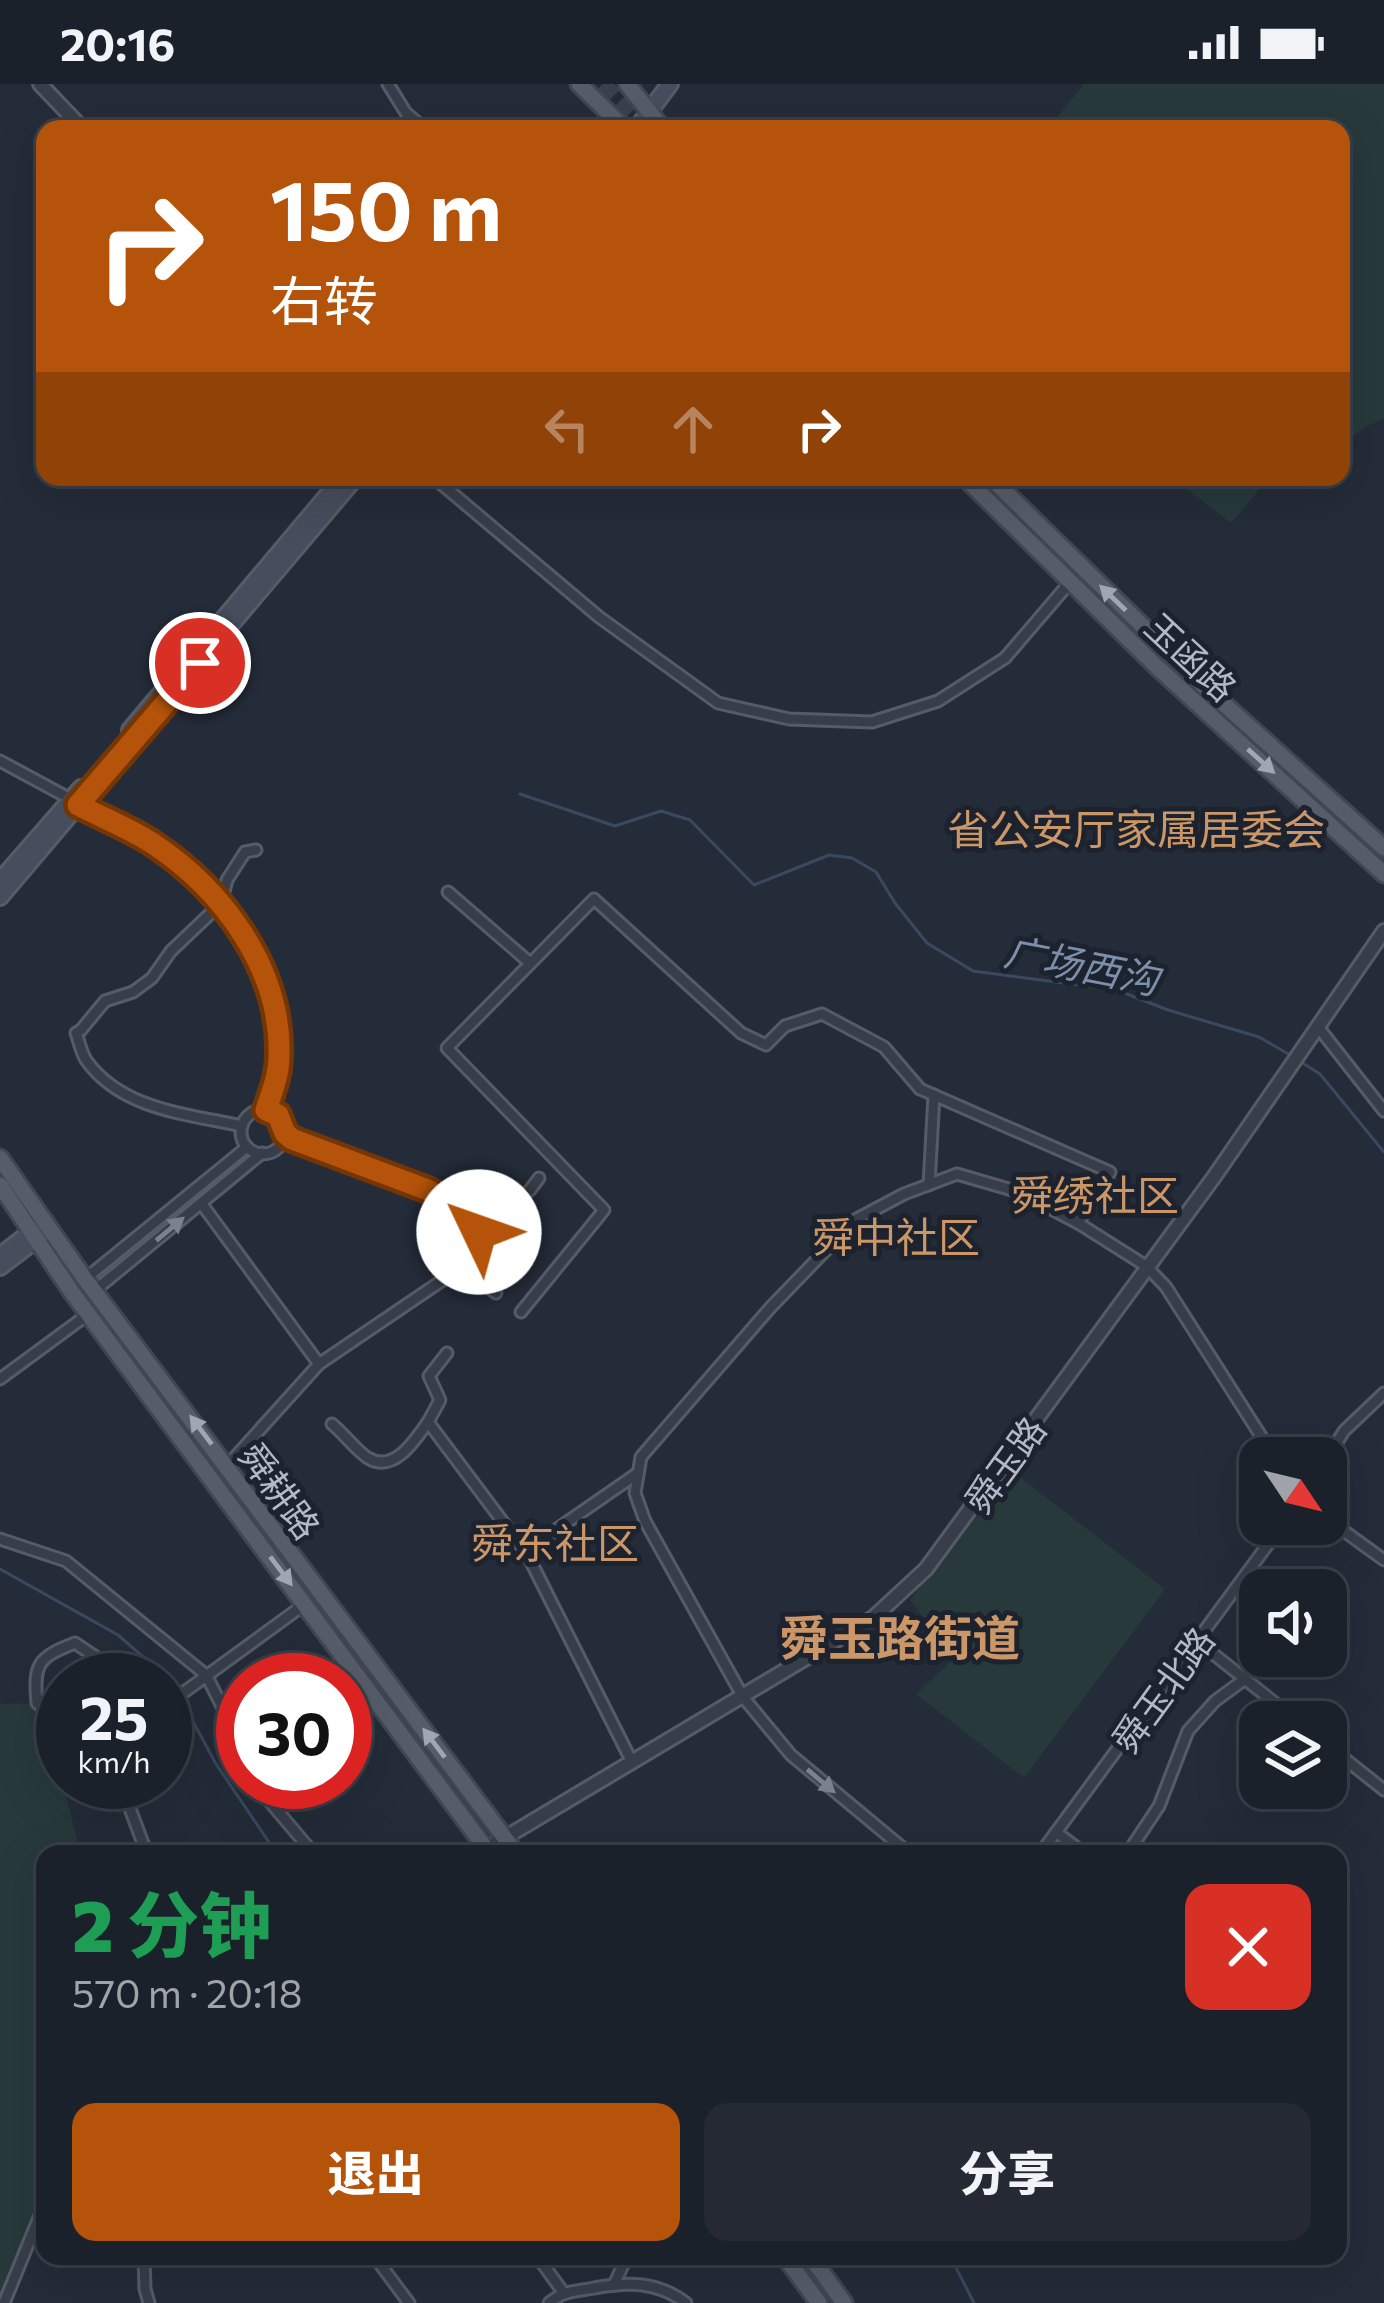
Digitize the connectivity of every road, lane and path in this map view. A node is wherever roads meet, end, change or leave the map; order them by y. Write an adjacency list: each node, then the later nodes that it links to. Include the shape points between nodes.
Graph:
1 (40, 84): 6 (street)
2 (388, 84): 7 (street)
3 (579, 84): 8 (main road)
4 (627, 84): 9 (main road)
5 (674, 84): 10 (main road)
6 (74, 120)
7 (414, 120)
8 (616, 120)
9 (653, 120)
10 (655, 120)
11 (336, 486): 19 (main road)
12 (348, 486): 19 (main road)
13 (445, 486): 17 (street, via 718,703 789,719 872,722 938,701 1005,658)
14 (973, 486): 17 (main road, 玉函路)
15 (999, 486): 16 (main road, 玉函路)
16 (1083, 568): 17 (street); 20 (main road, 玉函路, one-way to 16)
17 (1070, 581): 22 (main road, 玉函路, one-way to 22)
18 (0, 761): 19 (street)
19 (74, 802): 23 (main road); 25 (main road); 26 (street, via 154,844)
20 (1384, 848)
21 (256, 850): 26 (street, via 245,852)
22 (1384, 874)
23 (0, 881)
24 (448, 892): 28 (street)
25 (0, 897)
26 (219, 904): 31 (street, via 251,944 278,1020 279,1058); 33 (street, via 152,978 105,1001 76,1033 85,1058 127,1095)
27 (1384, 932): 29 (street, 舜玉路)
28 (530, 963): 30 (street, via 593,899 741,1033 766,1046 784,1026 822,1014 884,1047); 54 (street, via 447,1048 604,1210)
29 (1318, 1027): 32 (street); 48 (street, 舜玉路)
30 (934, 1095): 40 (street); 44 (street, via 1110,1172)
31 (266, 1110): 33 (street); 34 (street, via 278,1115)
32 (1384, 1112)
33 (242, 1126): 35 (street)
34 (285, 1133): 36 (street); 43 (street, via 428,1190)
35 (247, 1147): 36 (street); 51 (street)
36 (262, 1154): 41 (street)
37 (0, 1158): 45 (main road, 舜耕路)
38 (539, 1178): 42 (street)
39 (0, 1185): 45 (main road, 舜耕路)
40 (929, 1185): 44 (street, via 956,1174 1019,1192); 64 (street, via 855,1220 706,1380 641,1457)
41 (201, 1203): 51 (street, one-way to 41); 56 (street)
42 (509, 1206)
43 (458, 1216): 46 (street, via 449,1233); 46 (street, via 478,1223)
44 (1078, 1222): 48 (street)
45 (41, 1230): 47 (main road); 49 (main road); 51 (main road, 舜耕路); 53 (main road, 舜耕路)
46 (468, 1245): 50 (street)
47 (0, 1256)
48 (1146, 1266): 61 (street); 78 (street, 舜玉路, via 919,1577 873,1618)
49 (0, 1267)
50 (462, 1267): 52 (street); 56 (street)
51 (90, 1285): 53 (street); 63 (main road, 舜耕路, one-way to 51)
52 (496, 1293)
53 (80, 1303): 57 (street); 70 (main road, 舜耕路, one-way to 70)
54 (520, 1312)
55 (447, 1353): 59 (street, via 429,1376 440,1400)
56 (319, 1364): 63 (street)
57 (0, 1379)
58 (1384, 1393): 62 (street)
59 (428, 1422): 60 (street, via 390,1462 369,1460); 68 (street)
60 (332, 1424)
61 (1262, 1437)
62 (1340, 1437)
63 (227, 1466): 86 (main road, 舜耕路, one-way to 63)
64 (638, 1473): 68 (street); 78 (street, via 634,1492 645,1521)
65 (1347, 1533): 69 (street)
66 (0, 1539): 74 (street, via 66,1561)
67 (1268, 1545): 71 (street, 舜玉北路)
68 (527, 1554): 81 (street)
69 (1384, 1560)
70 (305, 1604): 74 (street); 89 (main road, 舜耕路)
71 (1197, 1641): 75 (street); 85 (street, 舜玉北路)
72 (50, 1653): 73 (street, via 75,1643)
73 (90, 1653)
74 (206, 1675): 76 (street); 77 (street)
75 (1246, 1679): 79 (street); 95 (street, via 1188,1731 1159,1806)
76 (192, 1686)
77 (216, 1694)
78 (743, 1697): 81 (street, 舜玉路); 92 (street, one-way to 92, via 791,1755)
79 (1273, 1701)
80 (1347, 1761): 82 (street)
81 (632, 1762): 86 (street, 舜玉路)
82 (1384, 1790)
83 (130, 1809): 87 (street)
84 (276, 1809): 88 (street)
85 (1056, 1832): 93 (street, 舜玉北路); 94 (street)
86 (505, 1836): 90 (street, 舜玉路); 91 (main road, 舜耕路)
87 (144, 1845)
88 (306, 1845)
89 (480, 1845)
90 (494, 1845)
91 (512, 1845)
92 (899, 1845)
93 (1047, 1845)
94 (1073, 1845)
95 (1133, 1845)
96 (36, 2225): 105 (street)
97 (144, 2265): 106 (street)
98 (381, 2265): 107 (street)
99 (543, 2265): 104 (street)
100 (623, 2265): 103 (street)
101 (791, 2265): 110 (main road)
102 (817, 2265): 111 (main road)
103 (614, 2285): 104 (street); 109 (street, via 639,2282)
104 (562, 2292): 108 (street)
105 (4, 2303)
106 (148, 2303)
107 (409, 2303)
108 (549, 2303)
109 (686, 2303)
110 (819, 2303)
111 (844, 2303)

